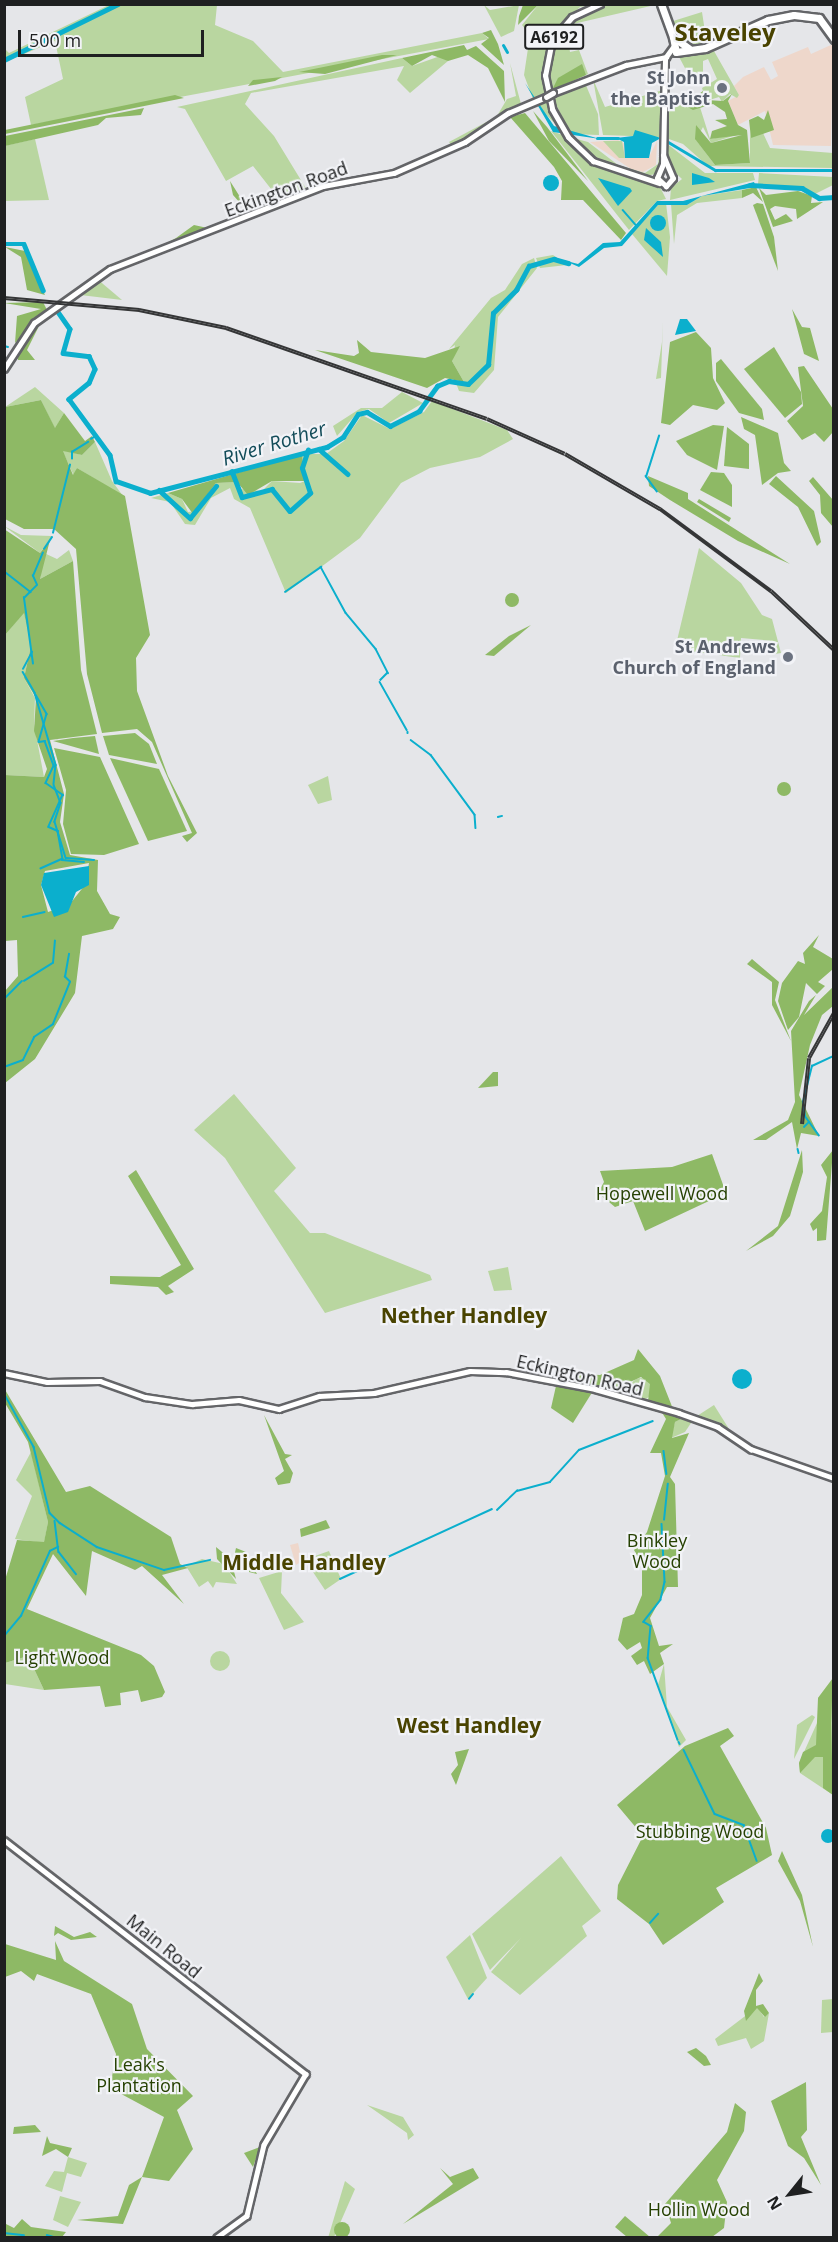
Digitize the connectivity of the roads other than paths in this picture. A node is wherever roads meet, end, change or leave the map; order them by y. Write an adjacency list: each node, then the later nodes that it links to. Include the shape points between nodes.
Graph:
1 (600, 4): 9 (main road, A6192, via 567,21 549,49 548,93 566,135 601,166)
2 (661, 4): 4 (highway)
3 (834, 39): 4 (highway, via 828,27 815,16 781,16 712,46)
4 (677, 48): 5 (main road)
5 (666, 57): 6 (main road); 11 (main road, Eckington Road, bridge, via 635,62 553,93 465,142 394,173 341,180 110,269 68,296 24,334)
6 (663, 155): 7 (main road); 8 (main road)
7 (668, 171): 8 (main road, A6192); 10 (main road, via 672,182)
8 (659, 174): 9 (main road, A6192); 10 (main road)
9 (641, 179): 10 (main road, A6192)
10 (659, 183)
11 (4, 369)
12 (4, 1373): 13 (main road, Eckington Road, via 47,1382 100,1381 145,1397 192,1404 239,1400 279,1409 319,1396 374,1392 488,1370 595,1389 692,1417 751,1449)
13 (834, 1478)
14 (4, 1840): 15 (main road, Main Road, via 306,2074 264,2145 247,2216)
15 (217, 2238)

